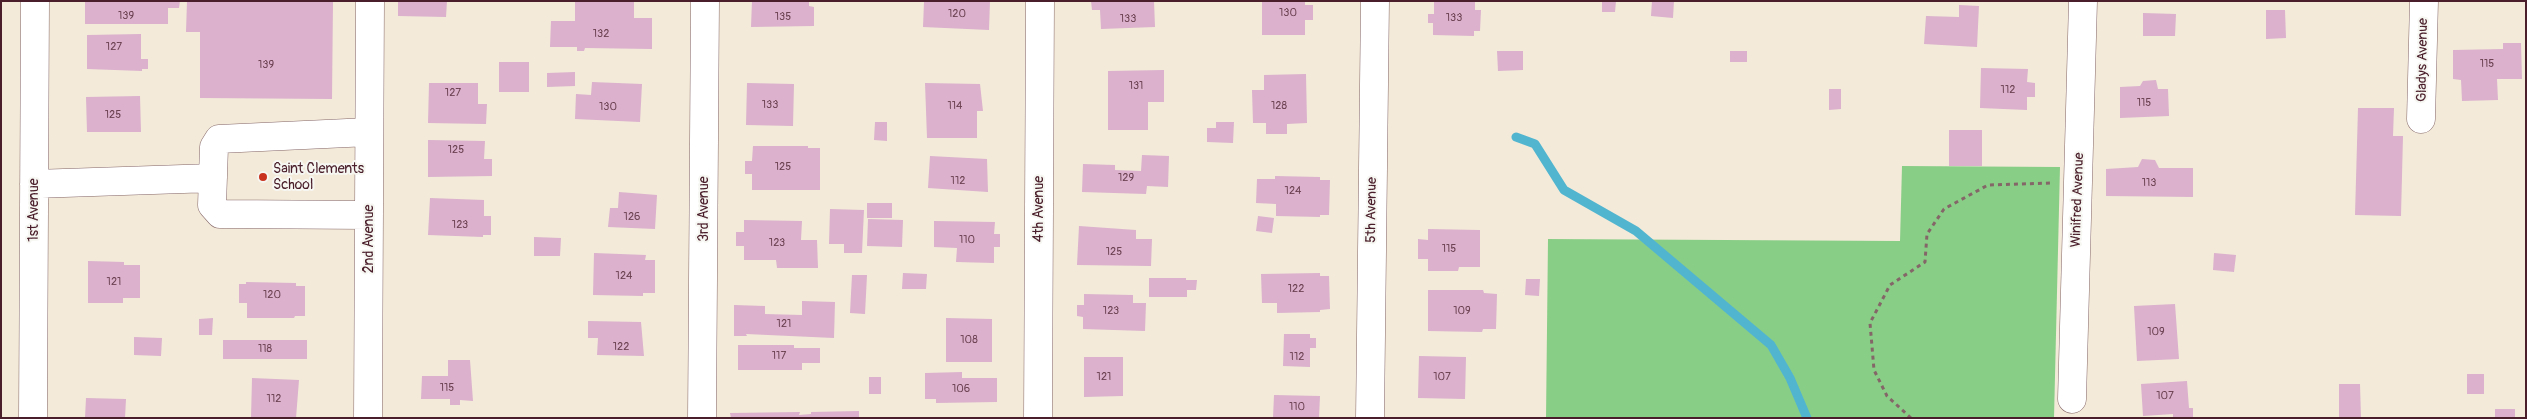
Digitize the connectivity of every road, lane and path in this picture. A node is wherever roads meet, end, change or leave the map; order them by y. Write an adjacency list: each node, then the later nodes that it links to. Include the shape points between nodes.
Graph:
1 (35, 1): 12 (street, 1st Avenue)
2 (370, 1): 9 (street, 2nd Avenue)
3 (705, 1): 17 (street, 3rd Avenue)
4 (1040, 1): 18 (street, 4th Avenue)
5 (1375, 1): 19 (street, 5th Avenue)
6 (2083, 1): 11 (street, Winifred Avenue)
7 (2424, 1): 8 (street, Gladys Avenue)
8 (2422, 119)
9 (369, 132): 10 (street, via 219,139 214,147); 13 (street, 2nd Avenue)
10 (213, 178): 12 (street); 13 (street, via 212,205 220,214)
11 (2078, 181): 14 (street, Winifred Avenue); 20 (path, via 1988,185 1944,209 1927,234 1925,262 1890,285 1870,323 1874,370 1887,396)
12 (34, 184): 15 (street, 1st Avenue)
13 (369, 215): 16 (street, 2nd Avenue)
14 (2072, 399)
15 (33, 418)
16 (368, 418)
17 (702, 418)
18 (1038, 418)
19 (1370, 418)
20 (1911, 418)

